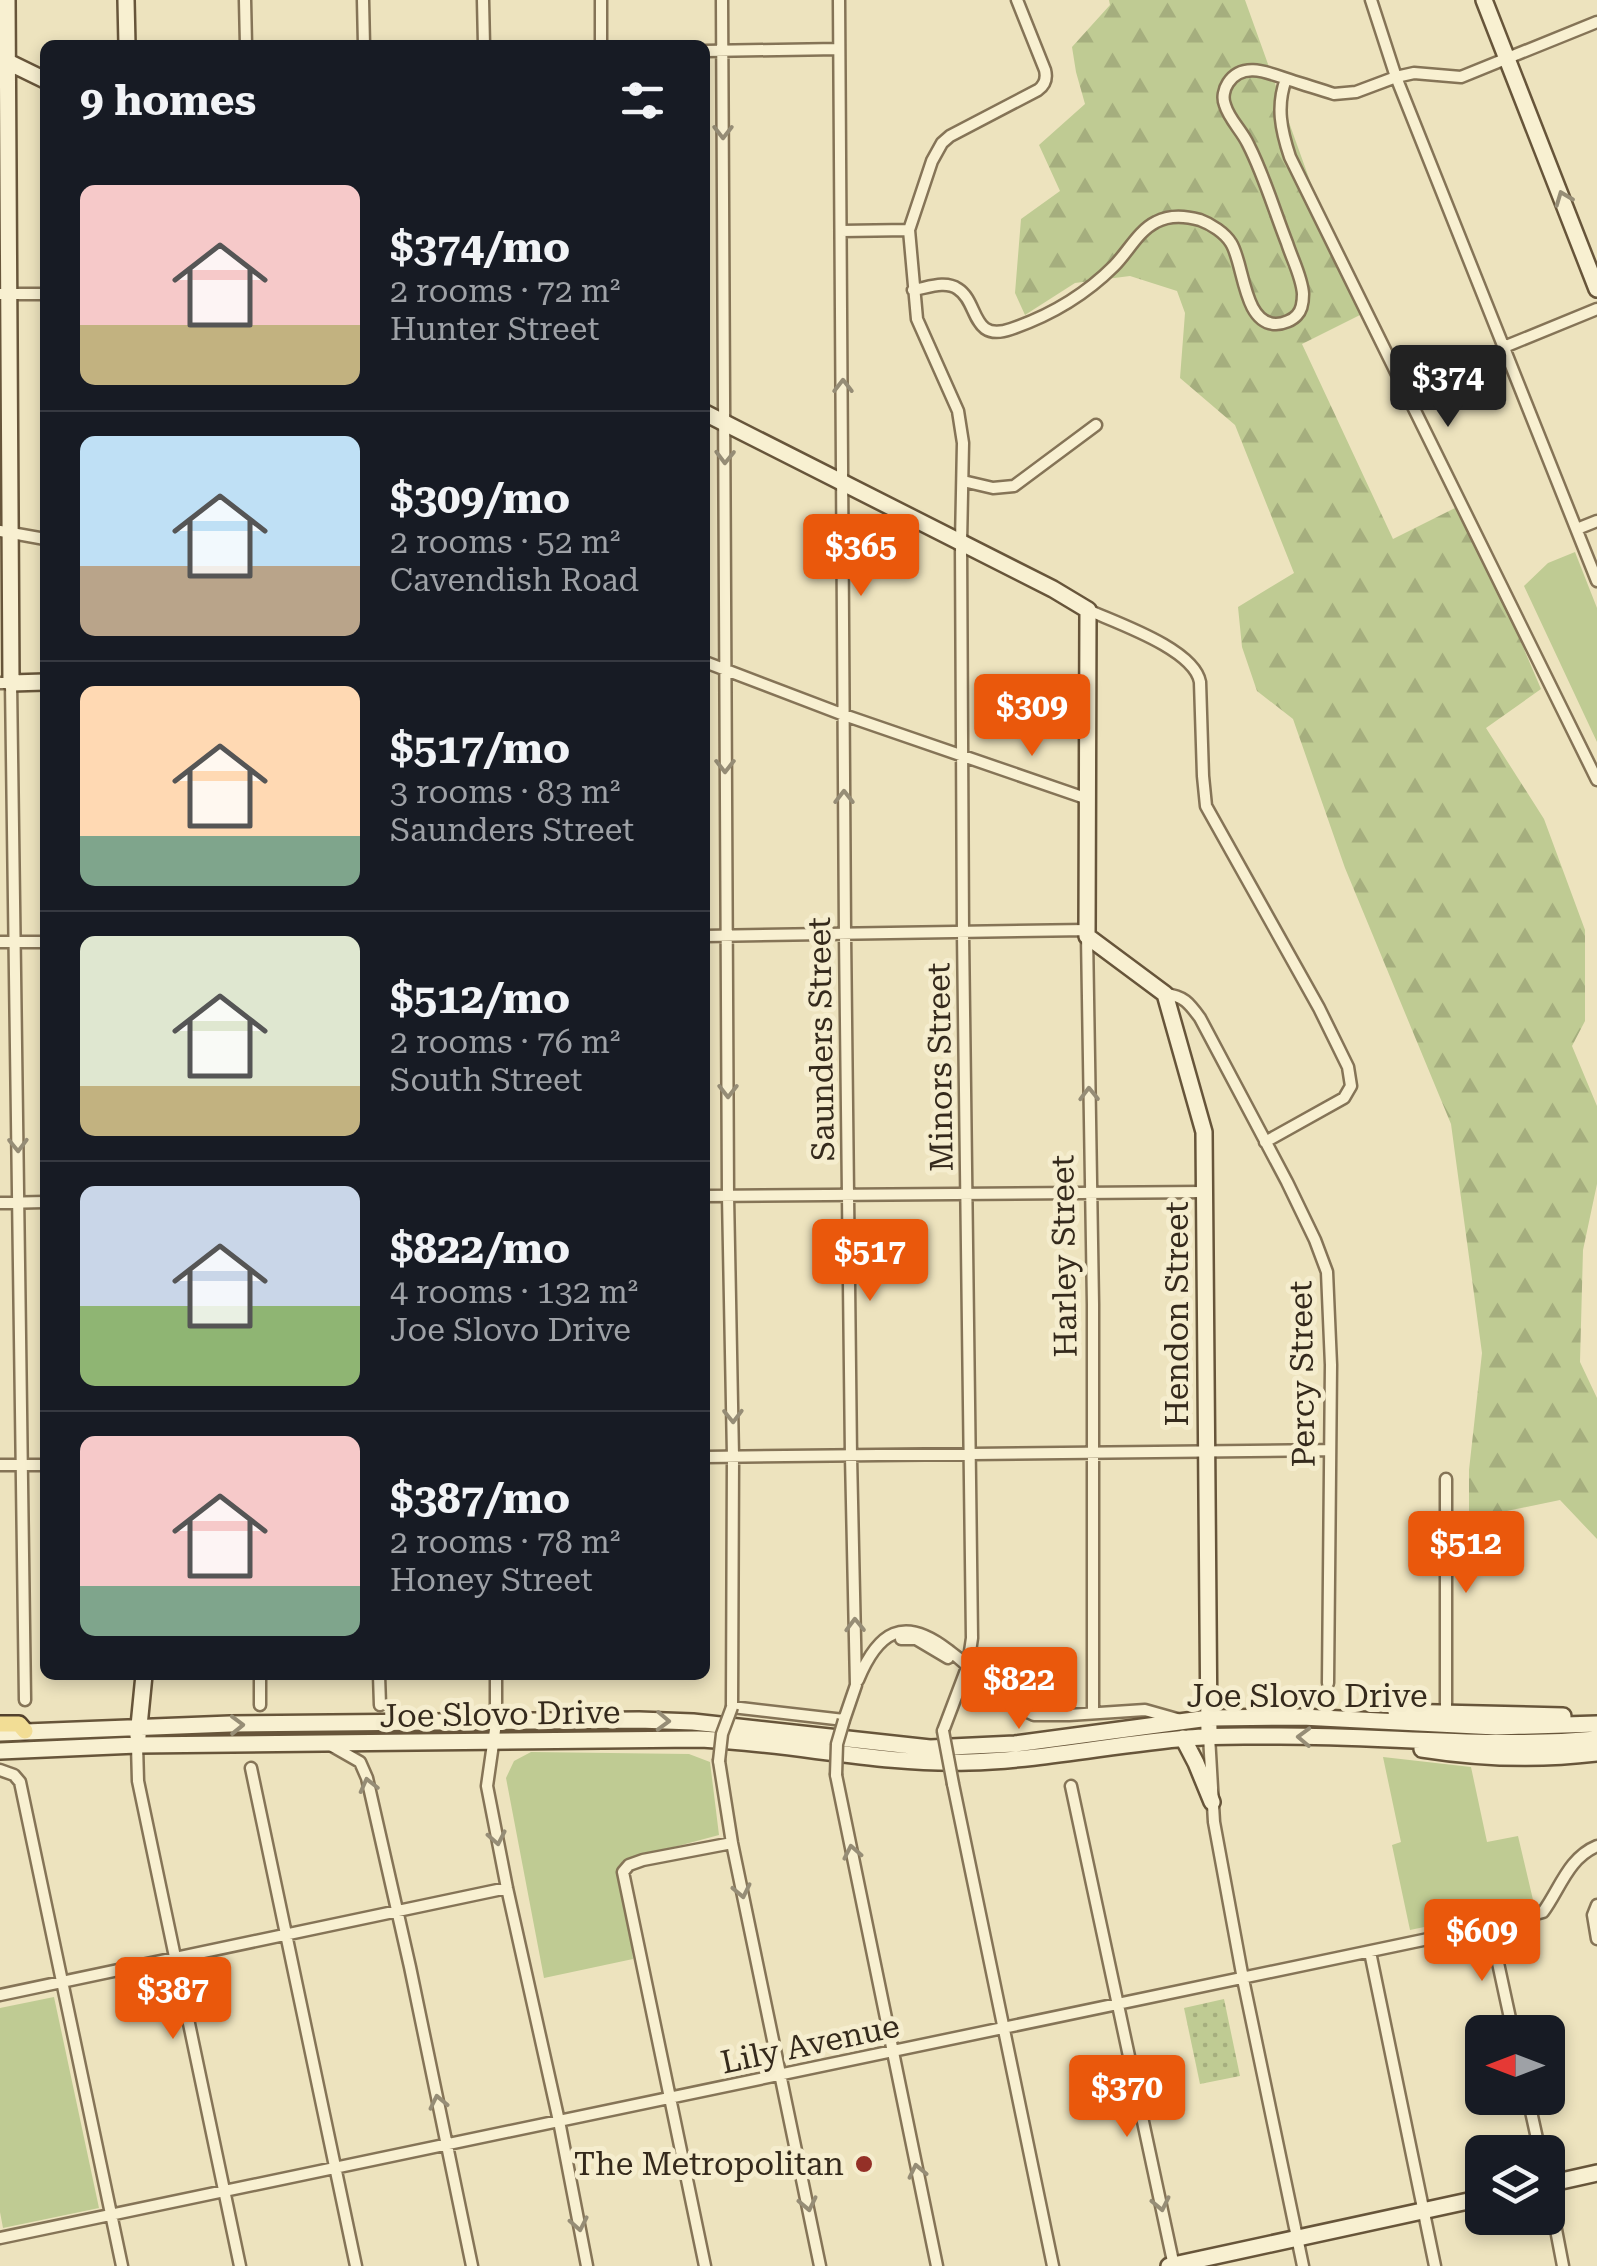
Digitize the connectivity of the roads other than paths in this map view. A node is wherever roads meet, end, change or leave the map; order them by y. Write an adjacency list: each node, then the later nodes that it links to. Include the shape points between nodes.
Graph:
1 (6, 0): 22 (main road)
2 (126, 0): 13 (main road)
3 (245, 0): 14 (street)
4 (364, 0): 15 (street)
5 (483, 0): 16 (street)
6 (601, 0): 17 (street)
7 (722, 0): 20 (street)
8 (839, 0): 18 (street, Saunders Street)
9 (1017, 0): 26 (street, via 1046,74 1042,88 942,143)
10 (1371, 0): 23 (street)
11 (1484, 0): 21 (main road)
12 (1597, 22): 21 (street)
13 (127, 40)
14 (246, 40)
15 (364, 40)
16 (484, 40)
17 (602, 40)
18 (839, 49): 20 (street); 27 (street, Saunders Street)
19 (710, 51): 20 (street)
20 (722, 51): 35 (street, one-way to 35)
21 (1507, 58): 23 (street, via 1461,77); 29 (main road, one-way to 21)
22 (4, 60): 24 (main road); 30 (main road)
23 (1396, 77): 25 (street, via 1345,94); 33 (street)
24 (40, 78)
25 (1286, 79): 28 (street, via 1246,71 1230,81 1223,96 1257,162 1300,281 1297,316 1277,324 1258,316 1231,243 1209,224 1183,216 1155,222 1079,296 1009,330 982,326 954,287); 52 (street, via 1280,108 1290,157)
26 (909, 230): 27 (street); 28 (street, Minors Street)
27 (842, 231): 38 (street, Saunders Street, one-way to 27)
28 (913, 290): 37 (street, Minors Street, via 917,319 958,411)
29 (1597, 290)
30 (4, 294): 31 (street); 41 (main road)
31 (40, 294)
32 (1597, 308): 33 (street)
33 (1504, 347): 40 (street)
34 (710, 416): 35 (main road)
35 (725, 424): 38 (main road); 47 (street, one-way to 47)
36 (1096, 426): 37 (street, via 1014,486)
37 (962, 481): 43 (street, Minors Street)
38 (843, 484): 43 (main road); 50 (street, Saunders Street)
39 (1597, 521): 40 (street)
40 (1577, 529): 44 (street)
41 (6, 533): 42 (street); 49 (main road)
42 (40, 538)
43 (961, 543): 45 (main road); 51 (street, Minors Street)
44 (1597, 580)
45 (1088, 610): 53 (main road, Harley Street); 63 (street, via 1165,646 1197,671 1206,806 1348,1067 1351,1086 1344,1098)
46 (710, 664): 47 (street)
47 (724, 668): 50 (street); 58 (street, one-way to 58)
48 (40, 682): 49 (main road)
49 (6, 683): 60 (street)
50 (844, 715): 51 (street); 56 (street, Saunders Street, one-way to 50)
51 (962, 757): 53 (street); 54 (street, Minors Street)
52 (1597, 780)
53 (1088, 799): 55 (main road, Harley Street)
54 (963, 932): 55 (street); 56 (street); 66 (street, Minors Street)
55 (1087, 933): 62 (main road); 64 (street, Harley Street, one-way to 55)
56 (845, 934): 58 (street); 69 (street, Saunders Street)
57 (710, 936): 58 (street)
58 (728, 936): 68 (street, one-way to 68)
59 (0, 942): 60 (street)
60 (14, 942): 61 (street); 71 (street, one-way to 71)
61 (40, 942)
62 (1166, 994): 63 (street, Percy Street, via 1188,1000); 65 (main road, Hendon Street, via 1202,1120)
63 (1265, 1142): 73 (street, Percy Street, via 1326,1272)
64 (1091, 1192): 65 (street); 66 (street); 74 (street, Harley Street)
65 (1204, 1192): 75 (main road, Hendon Street)
66 (967, 1194): 69 (street); 76 (street, Minors Street)
67 (710, 1196): 68 (street)
68 (728, 1196): 69 (street); 77 (street, one-way to 77)
69 (848, 1196): 78 (street, Saunders Street)
70 (0, 1202): 71 (street)
71 (19, 1202): 72 (street); 81 (street)
72 (40, 1202)
73 (1330, 1450): 75 (street); 90 (street, Percy Street)
74 (1093, 1453): 75 (street); 76 (street); 95 (street, Harley Street)
75 (1206, 1453): 96 (main road, Hendon Street)
76 (971, 1454): 78 (street); 84 (street, Minors Street)
77 (733, 1456): 78 (street); 79 (street); 94 (street)
78 (850, 1456): 89 (street, Saunders Street, one-way to 78)
79 (710, 1457)
80 (0, 1465): 81 (street)
81 (22, 1465): 82 (street); 91 (street)
82 (40, 1465)
83 (1446, 1479): 102 (street)
84 (968, 1668): 89 (street, via 906,1638 889,1644); 95 (street, via 1026,1713); 134 (street, Minors Street, bridge, via 943,1731)
85 (144, 1680): 103 (main road)
86 (260, 1680): 92 (street)
87 (379, 1680): 93 (street)
88 (496, 1680): 100 (street)
89 (858, 1680): 97 (street, Saunders Street)
90 (1328, 1683)
91 (26, 1700)
92 (260, 1705)
93 (380, 1705)
94 (732, 1707): 97 (street); 119 (street, bridge, via 718,1761)
95 (1093, 1713): 99 (street, via 1154,1711)
96 (1209, 1718): 99 (main road, Joe Slovo Drive); 102 (main road, Joe Slovo Drive); 106 (main road, Hendon Street)
97 (844, 1720): 135 (street, Saunders Street, one-way to 97, bridge, via 836,1774)
98 (1597, 1720): 102 (main road, Joe Slovo Drive)
99 (1182, 1721): 100 (main road, Joe Slovo Drive, one-way to 99, via 694,1722 930,1748)
100 (496, 1723): 103 (main road, Joe Slovo Drive, one-way to 100); 110 (street)
101 (0, 1724): 104 (main road, via 19,1724)
102 (1447, 1726): 108 (main road, Joe Slovo Drive, via 1530,1742); 109 (main road, Joe Slovo Drive)
103 (140, 1727): 104 (main road, Joe Slovo Drive); 112 (main road)
104 (25, 1732): 105 (main road, Joe Slovo Drive)
105 (0, 1734)
106 (1209, 1736): 107 (main road, Joe Slovo Drive); 109 (main road, Joe Slovo Drive, one-way to 106); 118 (street)
107 (1183, 1738): 110 (main road, Joe Slovo Drive, via 970,1762 722,1740); 118 (main road)
108 (1597, 1739)
109 (1399, 1741): 114 (main road, via 1494,1756)
110 (492, 1742): 111 (main road, Joe Slovo Drive); 121 (street, one-way to 121, via 488,1786)
111 (326, 1744): 112 (main road, Joe Slovo Drive); 123 (street, one-way to 111, via 363,1767)
112 (137, 1745): 113 (main road, Joe Slovo Drive); 128 (street, via 138,1781)
113 (0, 1751)
114 (1597, 1753)
115 (251, 1768): 125 (street)
116 (0, 1770): 130 (street, via 20,1782)
117 (1071, 1786): 132 (street)
118 (1212, 1802): 129 (street)
119 (732, 1843): 136 (street, one-way to 136); 137 (street, via 624,1868)
120 (1597, 1846): 124 (street, Lily Avenue, via 1574,1862 1543,1912)
121 (506, 1888): 123 (street); 138 (street)
122 (1597, 1905): 126 (street)
123 (397, 1912): 125 (street); 139 (street, one-way to 123)
124 (1490, 1926): 127 (street, Lily Avenue); 133 (street)
125 (287, 1935): 128 (street); 140 (street)
126 (1597, 1940)
127 (1370, 1952): 129 (street, Lily Avenue); 145 (street)
128 (175, 1958): 130 (street); 143 (street)
129 (1244, 1979): 132 (street, Lily Avenue); 149 (street)
130 (63, 1982): 131 (street); 146 (street)
131 (0, 1996)
132 (1118, 2006): 134 (street, Lily Avenue); 159 (street, one-way to 159)
133 (1509, 2015)
134 (1004, 2029): 135 (street, Lily Avenue); 158 (street)
135 (892, 2052): 136 (street, Lily Avenue); 157 (street, Saunders Street, one-way to 135)
136 (780, 2075): 137 (street, Lily Avenue); 156 (street, one-way to 156)
137 (670, 2100): 138 (street, Lily Avenue); 155 (street)
138 (558, 2121): 139 (street, Lily Avenue); 154 (street, one-way to 154)
139 (447, 2146): 140 (street, Lily Avenue); 153 (street)
140 (336, 2168): 143 (street, Lily Avenue); 152 (street)
141 (1597, 2174): 142 (main road)
142 (1565, 2182)
143 (225, 2191): 146 (street, Lily Avenue); 151 (street)
144 (1465, 2202): 145 (main road)
145 (1424, 2211): 149 (main road); 161 (street)
146 (112, 2215): 148 (street, Lily Avenue); 150 (street)
147 (1557, 2235): 162 (street)
148 (0, 2238)
149 (1298, 2239): 159 (main road); 160 (street)
150 (122, 2266)
151 (240, 2266)
152 (356, 2266)
153 (472, 2266)
154 (587, 2266)
155 (705, 2266)
156 (820, 2266)
157 (937, 2266)
158 (1053, 2266)
159 (1172, 2266)
160 (1304, 2266)
161 (1436, 2266)
162 (1563, 2266)

